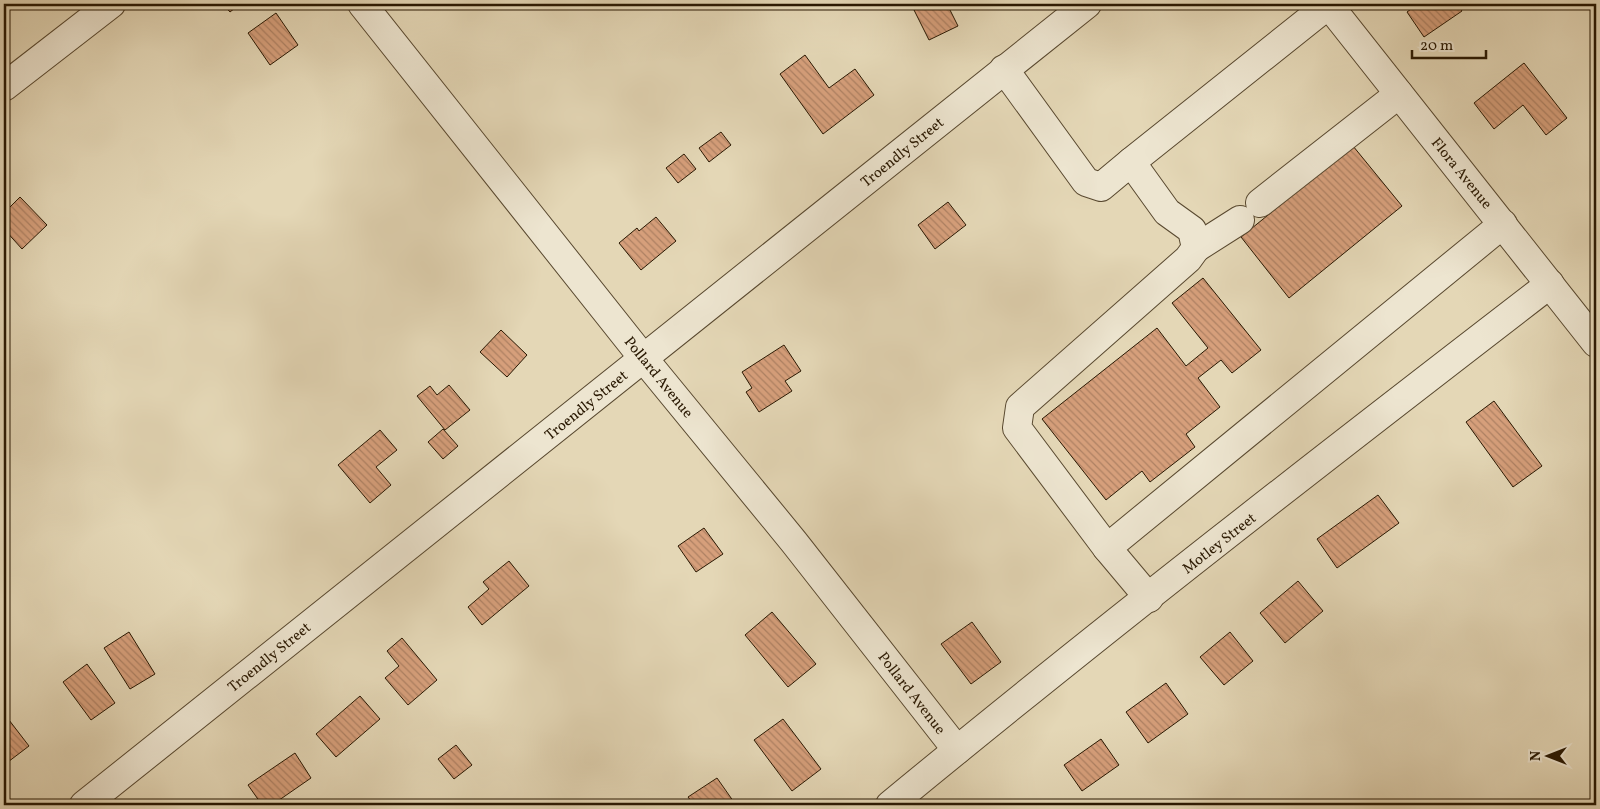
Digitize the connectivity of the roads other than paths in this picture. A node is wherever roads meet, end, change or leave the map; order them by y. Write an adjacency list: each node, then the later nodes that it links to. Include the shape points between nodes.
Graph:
1 (111, 4): 6 (street)
2 (362, 4): 13 (street, Pollard Avenue)
3 (1087, 4): 5 (street, Troendly Street)
4 (1328, 4): 7 (street, Flora Avenue); 8 (street)
5 (1004, 69): 8 (street, via 1086,182 1101,187); 13 (street, Troendly Street)
6 (4, 87)
7 (1399, 94): 9 (street, Flora Avenue); 10 (street, via 1250,212)
8 (1131, 162): 10 (street, via 1167,212 1192,230)
9 (1503, 224): 11 (street, Flora Avenue); 14 (street)
10 (1196, 248): 14 (street, via 1188,259 1020,407 1017,428)
11 (1550, 284): 12 (street, Flora Avenue); 15 (street, Motley Street)
12 (1596, 343)
13 (644, 359): 16 (street, Pollard Avenue, via 794,542); 17 (street, Troendly Street)
14 (1107, 548): 15 (street)
15 (1149, 598): 16 (street, Motley Street)
16 (957, 750): 18 (street, Motley Street)
17 (84, 805)
18 (890, 805)

